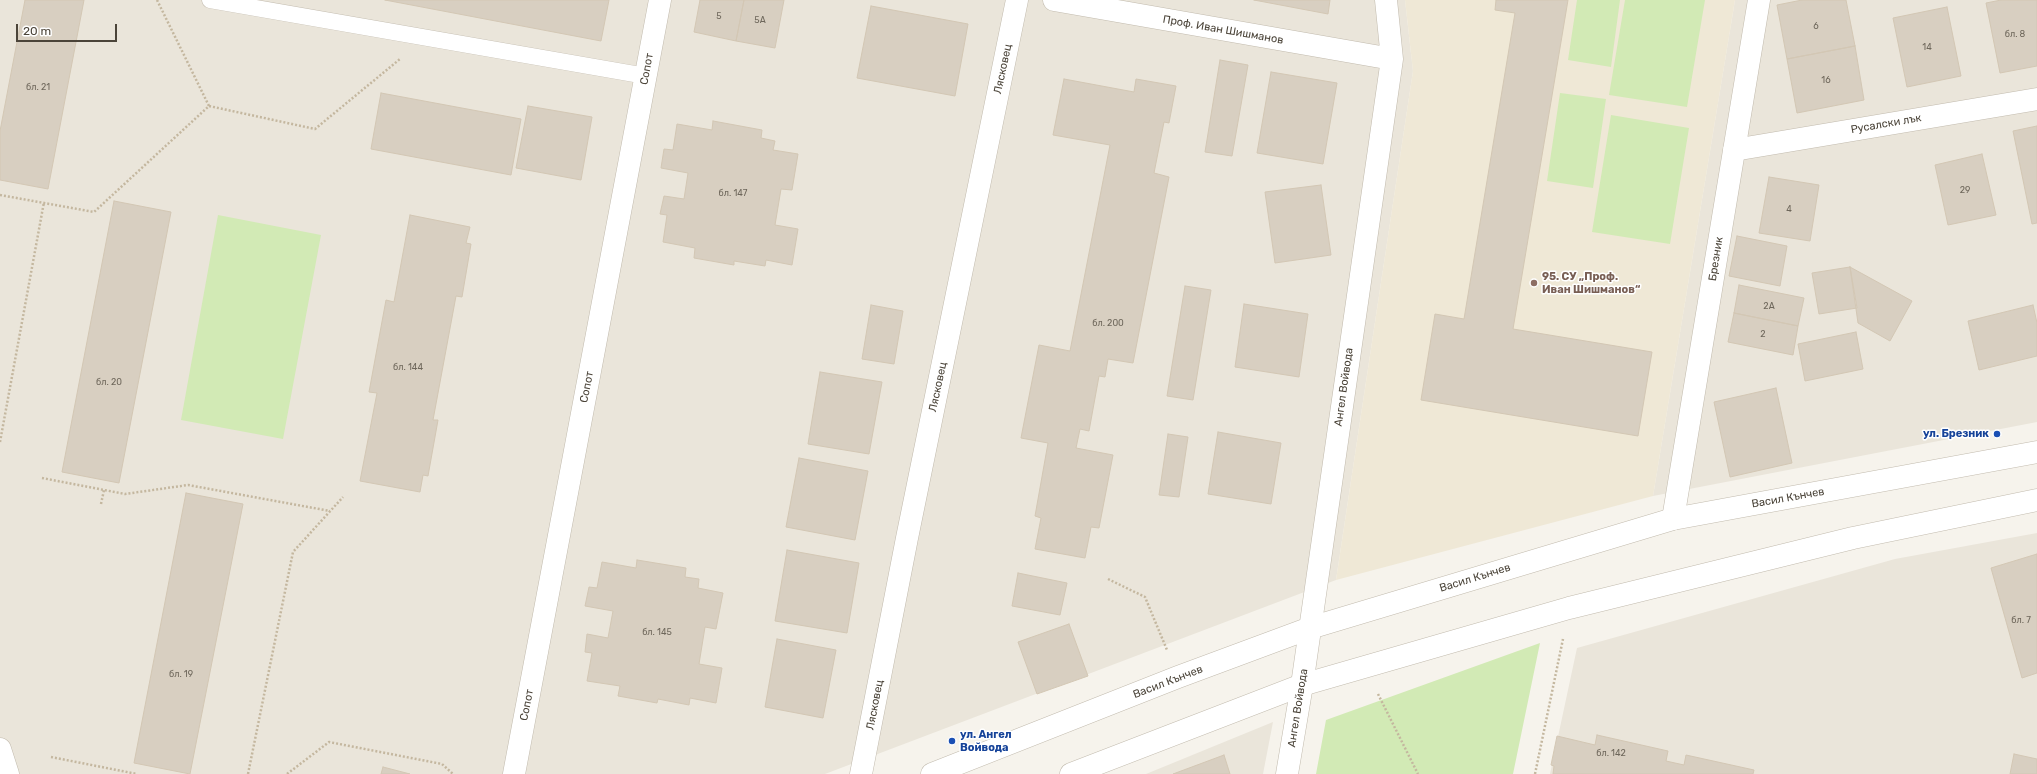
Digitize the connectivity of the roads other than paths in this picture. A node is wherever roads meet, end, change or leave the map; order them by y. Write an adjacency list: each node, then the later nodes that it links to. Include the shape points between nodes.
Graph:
1 (210, 0): 8 (lane)
2 (660, 0): 8 (street, Сопот)
3 (1017, 0): 19 (street, Лясковец, via 907,538)
4 (1054, 0): 7 (street, Проф. Иван Шишманов)
5 (1386, 0): 7 (street, Ангел Войвода)
6 (1759, 0): 10 (street, Брезник)
7 (1392, 59): 14 (street, Ангел Войвода)
8 (646, 76): 18 (street, Сопот)
9 (2037, 99): 10 (street, Русалски лък)
10 (1734, 150): 13 (street, Брезник)
11 (2037, 452): 13 (street, Васил Кънчев)
12 (2037, 500): 15 (street, via 1853,538 1569,608)
13 (1673, 519): 14 (street, Васил Кънчев)
14 (1310, 628): 15 (street, Ангел Войвода); 20 (street, Васил Кънчев)
15 (1302, 684): 21 (street); 22 (street, Ангел Войвода)
16 (0, 748): 17 (street)
17 (8, 774)
18 (514, 774)
19 (862, 774)
20 (932, 774)
21 (1071, 774)
22 (1287, 774)

